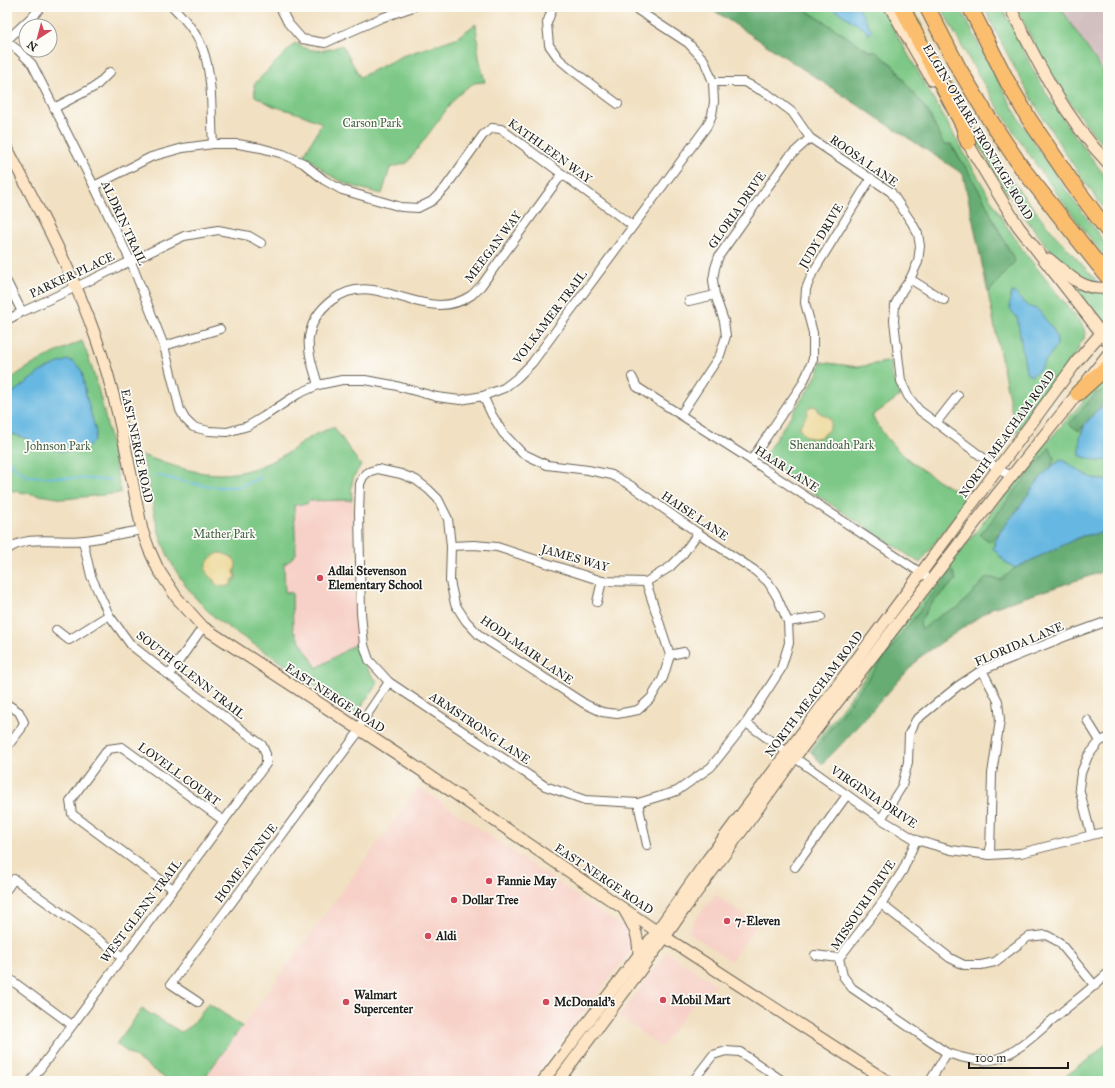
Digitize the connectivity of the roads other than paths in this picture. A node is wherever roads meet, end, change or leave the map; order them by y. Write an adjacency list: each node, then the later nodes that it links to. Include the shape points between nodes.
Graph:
1 (41, 7): 12 (street)
2 (174, 7): 19 (street, via 193,31 205,55 209,76)
3 (280, 7): 4 (street, via 288,23 302,39 325,42)
4 (413, 7)
5 (553, 7): 15 (street, via 547,23 549,45 559,59)
6 (633, 7): 14 (street, VOLKAMER TRAIL, via 688,42 704,60)
7 (890, 7): 18 (main road, ELGIN-O'HARE FRONTAGE ROAD)
8 (902, 7): 18 (highway, via 963,125)
9 (927, 7): 33 (highway, via 958,67 1022,168)
10 (970, 7): 28 (highway, via 1029,119)
11 (1010, 7): 21 (main road, via 1056,94)
12 (7, 41): 16 (street, ALDRIN TRAIL, via 32,64)
13 (110, 72): 16 (street, via 96,86)
14 (713, 82): 17 (street, ROOSA LANE, via 744,82 768,94 792,112); 27 (street, VOLKAMER TRAIL, via 714,102 707,126)
15 (618, 104)
16 (54, 108): 26 (street, ALDRIN TRAIL)
17 (810, 138): 25 (street, ROOSA LANE); 36 (street, GLORIA DRIVE, via 789,157 719,256 713,280)
18 (968, 142): 30 (main road, ELGIN-O'HARE FRONTAGE ROAD)
19 (213, 144): 24 (street, KATHLEEN WAY, via 238,144 283,154 303,163 324,180 342,190 401,208 418,208 432,201 445,188 483,135 492,128 502,129); 26 (street, KATHLEEN WAY, via 183,148 151,157)
20 (7, 148): 35 (main road, EAST NERGE ROAD)
21 (1099, 153): 22 (main road); 23 (main road)
22 (1108, 163)
23 (1108, 169)
24 (562, 174): 27 (street, KATHLEEN WAY); 48 (street, MEEGAN WAY, via 481,286 470,296 457,303 442,305 427,304 372,290 352,290 336,297 323,307 314,321 309,338 310,355)
25 (871, 178): 32 (street, ROOSA LANE, via 891,192 918,234 918,262); 55 (street, JUDY DRIVE, via 812,274 806,289 805,303 813,333 812,359 807,374)
26 (94, 186): 31 (street, ALDRIN TRAIL)
27 (633, 226): 51 (street, VOLKAMER TRAIL, via 532,363 504,388)
28 (1108, 231)
29 (261, 243): 31 (street, PARKER PLACE, via 249,236 218,230 184,236)
30 (1034, 248): 33 (main road, via 1081,284 1093,288); 42 (main road, ELGIN-O'HARE FRONTAGE ROAD)
31 (131, 262): 35 (street, PARKER PLACE); 44 (street, ALDRIN TRAIL)
32 (910, 279): 37 (street); 53 (street, ROOSA LANE, via 895,305 894,321 901,381 919,410)
33 (1107, 280)
34 (7, 282): 39 (street)
35 (76, 287): 39 (street, PARKER PLACE); 59 (main road, EAST NERGE ROAD, via 96,335 115,399)
36 (715, 295): 38 (street); 52 (street, GLORIA DRIVE, via 726,336 720,355)
37 (944, 300)
38 (689, 301)
39 (22, 312): 40 (street, PARKER PLACE)
40 (7, 320)
41 (220, 329): 44 (street)
42 (1104, 329): 43 (main road, ELGIN-O'HARE FRONTAGE ROAD); 56 (main road, NORTH MEACHAM ROAD)
43 (1108, 342)
44 (164, 346): 54 (street, ALDRIN TRAIL, via 180,410 185,420)
45 (1108, 354): 49 (main road, NORTH MEACHAM ROAD)
46 (1108, 368): 49 (highway)
47 (632, 377): 52 (street, HAAR LANE, via 637,387)
48 (318, 385): 51 (street, VOLKAMER TRAIL, via 342,380 365,380 437,397 460,400); 54 (street, VOLKAMER TRAIL, via 298,394 248,426 227,432)
49 (1078, 393): 58 (main road, NORTH MEACHAM ROAD)
50 (958, 395): 53 (street)
51 (483, 396): 60 (street, HAISE LANE, via 503,434 522,452 547,465 612,475)
52 (681, 414): 55 (street, HAAR LANE)
53 (936, 422): 56 (street, ROOSA LANE)
54 (193, 427)
55 (751, 460): 64 (street, HAAR LANE)
56 (998, 468): 58 (street, ROOSA LANE); 64 (main road, NORTH MEACHAM ROAD)
57 (367, 473): 62 (street, HODLMAIR LANE, via 378,469 401,474 416,480 428,489 438,499 448,519); 79 (street, ARMSTRONG LANE, via 360,484 359,513 364,644 369,660)
58 (1012, 476): 65 (main road, NORTH MEACHAM ROAD)
59 (142, 530): 61 (street); 73 (main road, EAST NERGE ROAD, via 158,569 177,598)
60 (698, 533): 67 (street, via 670,567); 71 (street, HAISE LANE, via 768,582)
61 (83, 541): 63 (street, via 31,540); 69 (street, SOUTH GLENN TRAIL, via 91,576)
62 (451, 546): 66 (street, JAMES WAY, via 497,547); 76 (street, HODLMAIR LANE, via 450,581 455,604 466,621 480,636 585,704 602,712 617,714 638,710 651,698 663,678)
63 (7, 550)
64 (921, 573): 65 (street, HAAR LANE); 87 (main road, NORTH MEACHAM ROAD)
65 (932, 580): 87 (main road, NORTH MEACHAM ROAD)
66 (602, 581): 67 (street, JAMES WAY); 68 (street)
67 (646, 582): 76 (street)
68 (597, 602)
69 (109, 615): 74 (street, via 69,640); 78 (street, SOUTH GLENN TRAIL, via 131,645)
70 (821, 617): 71 (street)
71 (788, 622): 82 (street, HAISE LANE, via 789,643 781,669)
72 (1108, 622): 77 (street, FLORIDA LANE)
73 (203, 627): 78 (street); 83 (main road, EAST NERGE ROAD)
74 (56, 630)
75 (684, 652): 76 (street)
76 (670, 654)
77 (982, 670): 90 (street, FLORIDA LANE, via 916,720 909,734 908,762 902,786); 96 (street, via 998,702 1000,720 992,774)
78 (169, 676): 86 (street, SOUTH GLENN TRAIL, via 262,745)
79 (388, 682): 83 (street, HOME AVENUE); 89 (street, ARMSTRONG LANE, via 545,786 585,800)
80 (7, 704): 85 (street, via 19,712 24,722)
81 (1087, 720): 84 (street)
82 (746, 722): 87 (street, VIRGINIA DRIVE); 89 (street, ARMSTRONG LANE, via 710,767 677,791)
83 (359, 729): 101 (main road, EAST NERGE ROAD); 110 (street, HOME AVENUE, via 171,984)
84 (1104, 740): 93 (street, via 1088,756 1081,773 1079,788)
85 (7, 747)
86 (266, 754): 91 (street, WEST GLENN TRAIL, via 266,764)
87 (791, 754): 88 (street, VIRGINIA DRIVE); 102 (main road, NORTH MEACHAM ROAD, via 708,859)
88 (847, 795): 90 (street, VIRGINIA DRIVE); 97 (street)
89 (638, 803): 95 (street)
90 (881, 819): 94 (street, VIRGINIA DRIVE)
91 (224, 821): 99 (street, WEST GLENN TRAIL); 99 (street, LOVELL COURT, via 122,747 108,748 70,801 72,814)
92 (1108, 831): 93 (street, VIRGINIA DRIVE)
93 (1091, 834): 96 (street, VIRGINIA DRIVE, via 1021,853)
94 (916, 840): 96 (street, VIRGINIA DRIVE, via 951,850); 100 (street, MISSOURI DRIVE, via 903,870)
95 (647, 845)
96 (990, 855)
97 (795, 867)
98 (7, 889): 105 (street, via 14,879)
99 (173, 890): 105 (street, WEST GLENN TRAIL)
100 (881, 904): 106 (street, MISSOURI DRIVE); 109 (street, via 950,958 964,965 995,962 1028,937 1046,935 1059,942)
101 (624, 908): 102 (main road, EAST NERGE ROAD); 103 (main road, via 636,930)
102 (661, 934): 103 (main road, NORTH MEACHAM ROAD); 115 (main road, NORTH MEACHAM ROAD); 118 (main road, EAST NERGE ROAD)
103 (639, 955): 114 (main road, NORTH MEACHAM ROAD)
104 (815, 955): 106 (street)
105 (122, 957): 111 (street, WEST GLENN TRAIL)
106 (839, 958): 112 (street, MISSOURI DRIVE, via 843,976 852,988)
107 (1108, 974): 109 (street, MISSOURI DRIVE)
108 (7, 977): 111 (street)
109 (1095, 986): 112 (street, MISSOURI DRIVE, via 1014,1050 996,1058 978,1060)
110 (198, 1002)
111 (72, 1024): 113 (street, WEST GLENN TRAIL)
112 (947, 1053): 119 (street)
113 (31, 1081)
114 (543, 1081)
115 (558, 1081)
116 (694, 1081): 117 (street, via 713,1055 726,1051 740,1052)
117 (783, 1081)
118 (887, 1081)
119 (930, 1081)

